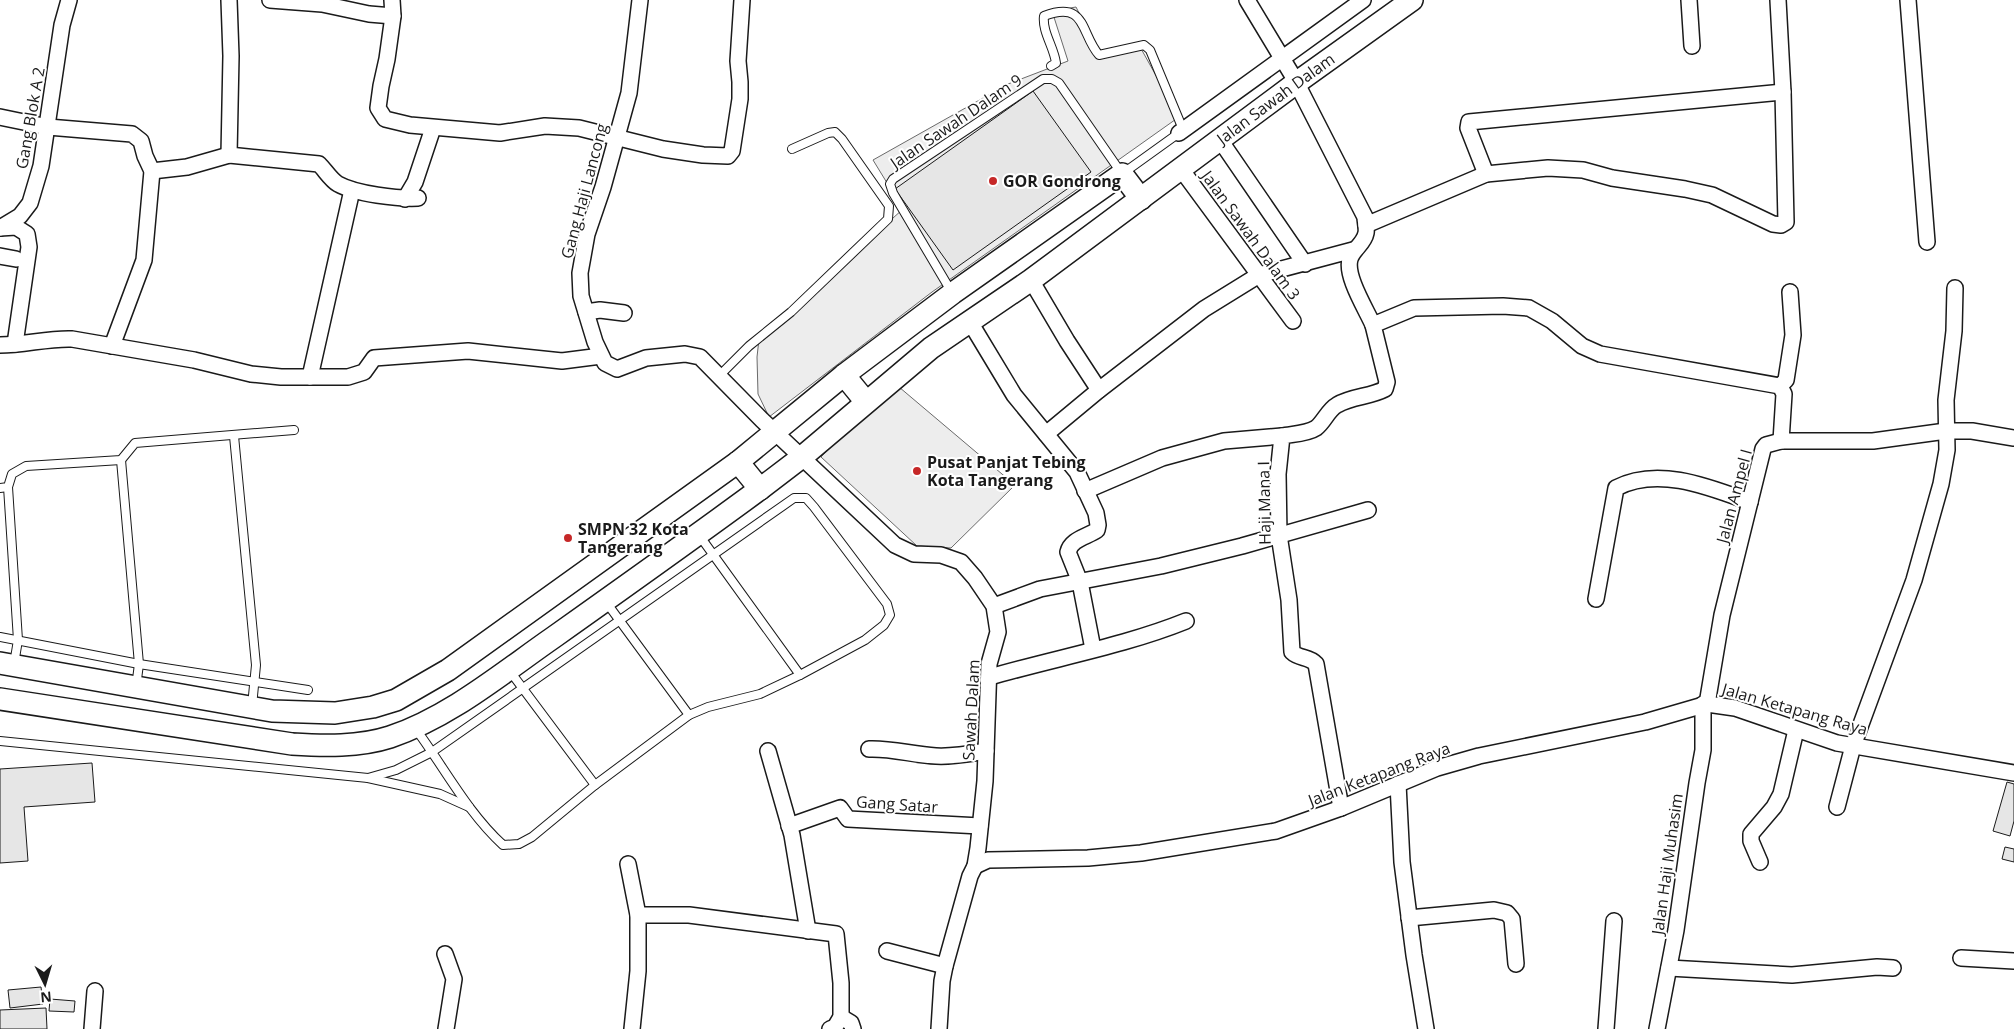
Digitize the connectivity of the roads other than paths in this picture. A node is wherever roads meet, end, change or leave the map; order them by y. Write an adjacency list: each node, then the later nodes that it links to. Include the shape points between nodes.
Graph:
1 (69, 0): 19 (street, Gang Blok A 2, via 62,25)
2 (229, 0): 25 (street, via 232,56)
3 (270, 0): 13 (street, via 322,4)
4 (392, 0): 13 (street)
5 (640, 0): 22 (street, Gang Haji Lancong, via 629,93)
6 (742, 0): 22 (street, via 738,61 740,99 732,151 728,156 663,149)
7 (1246, 0): 16 (street)
8 (1363, 0): 16 (street)
9 (1689, 0): 14 (street)
10 (1778, 0): 17 (street)
11 (1908, 0): 33 (street)
12 (1403, 2): 16 (street, Jalan Sawah Dalam)
13 (393, 16): 20 (street, via 378,108 385,119)
14 (1692, 46)
15 (1051, 66): 21 (lane, via 1056,63 1055,56 1043,24 1044,16 1052,12 1076,11 1099,55 1144,45 1150,50 1180,118 1182,126)
16 (1289, 71): 21 (street); 23 (street, Jalan Sawah Dalam); 31 (street)
17 (1783, 92): 28 (street, via 1469,122 1468,128); 28 (street, via 1786,222 1781,225 1757,218 1712,195 1583,170 1548,168)
18 (0, 116): 19 (street)
19 (48, 127): 27 (street, via 132,134 141,141); 32 (street, Gang Blok A 2, via 30,203 20,216)
20 (433, 128): 22 (street, via 500,133 544,126 579,128); 30 (street, via 412,198)
21 (1179, 133): 29 (lane)
22 (616, 136): 43 (street, Gang Haji Lancong, via 604,187 587,234 580,272 581,296)
23 (1220, 140): 26 (street, Jalan Sawah Dalam); 37 (street)
24 (792, 150): 51 (lane, via 835,132 889,206 888,219)
25 (229, 155): 27 (street, via 187,167); 30 (street, via 319,164 337,184)
26 (1181, 169): 29 (street, Jalan Sawah Dalam); 38 (street, Jalan Sawah Dalam 3)
27 (152, 172): 49 (street, via 144,260)
28 (1486, 174): 31 (street)
29 (1129, 183): 39 (street); 42 (street); 42 (lane, Jalan Sawah Dalam 9, via 1059,83 1043,79 890,184)
30 (352, 190): 53 (street)
31 (1366, 224): 34 (street, via 1362,242)
32 (0, 228): 48 (street, via 16,228 27,234 29,247)
33 (1927, 242)
34 (1353, 250): 37 (street); 47 (street, via 1349,274)
35 (0, 256): 36 (street)
36 (16, 258)
37 (1305, 264): 38 (street)
38 (1259, 275): 45 (street, Jalan Sawah Dalam 3); 55 (street, via 1204,309)
39 (1031, 280): 46 (street); 55 (street)
40 (1955, 288): 58 (street)
41 (1790, 292): 54 (street, via 1792,352 1786,380)
42 (953, 293): 52 (street)
43 (586, 312): 44 (street); 50 (street, Gang Haji Lancong)
44 (624, 313)
45 (1293, 321)
46 (970, 322): 56 (street, via 931,348); 59 (street, via 1014,395)
47 (1373, 325): 54 (street, via 1414,308 1529,308 1552,321 1582,346 1600,354); 62 (street, via 1388,382 1385,389 1335,406 1316,428)
48 (7, 344): 49 (street, via 52,338)
49 (112, 346): 53 (street, via 251,374)
50 (601, 356): 51 (street, via 605,363 617,369 646,358 693,355 700,357); 53 (street, via 562,361 468,351 374,358 364,372 348,377)
51 (719, 376): 60 (street)
52 (844, 376): 56 (street); 60 (street)
53 (310, 377)
54 (1780, 386): 64 (street, via 1784,394)
55 (1099, 390): 59 (street)
56 (866, 402): 65 (street)
57 (294, 430): 61 (lane)
58 (1946, 431): 63 (street, via 1972,431); 64 (street, via 1873,441); 102 (street, via 1941,484 1914,580)
59 (1046, 434): 70 (street, via 1077,472)
60 (778, 435): 65 (street, Sawah Dalam); 67 (street)
61 (234, 436): 66 (lane, via 135,443); 90 (lane)
62 (1282, 436): 70 (street, via 1224,441 1171,455); 74 (street, Haji Mana I, via 1278,474)
63 (2014, 438)
64 (1781, 441): 71 (street, Jalan Ampel I, via 1763,449)
65 (799, 454): 69 (street); 79 (street, Sawah Dalam, via 896,545 914,554 941,555 961,562)
66 (121, 460): 68 (lane, via 26,466 12,474); 85 (lane)
67 (740, 464): 69 (street); 98 (street, via 448,670)
68 (4, 487): 83 (lane)
69 (758, 487): 73 (street)
70 (1085, 491): 76 (street, via 1098,525 1093,533 1069,546 1068,552)
71 (1750, 502): 77 (street, via 1711,487 1664,479 1630,482 1616,488); 96 (street, Jalan Ampel I, via 1722,615)
72 (1368, 510): 74 (street)
73 (699, 534): 75 (lane); 78 (street)
74 (1279, 535): 76 (street, via 1161,566); 113 (street, Haji Mana I, via 1289,600 1292,652 1316,664)
75 (713, 554): 80 (lane); 88 (lane); 88 (lane, via 794,498 806,498 887,604 890,615 884,625 865,640)
76 (1080, 582): 79 (street, via 1040,589); 84 (street)
77 (1596, 599)
78 (605, 600): 80 (lane); 87 (street)
79 (994, 606): 89 (street, Sawah Dalam, via 998,632 992,650)
80 (619, 620): 92 (lane); 99 (lane)
81 (1186, 622): 84 (street, via 1150,636)
82 (0, 637): 83 (lane)
83 (18, 640): 85 (lane); 86 (lane)
84 (1093, 649): 89 (street)
85 (139, 664): 90 (lane); 91 (lane)
86 (7, 665): 93 (street)
87 (508, 669): 92 (lane); 98 (street, via 447,710)
88 (800, 675): 99 (lane, via 760,694)
89 (990, 677): 105 (street, Sawah Dalam)
90 (255, 681): 94 (lane); 97 (lane)
91 (136, 687): 93 (street); 97 (street)
92 (522, 688): 106 (lane); 110 (lane)
93 (56, 690): 95 (street); 98 (street, via 260,740 292,744 327,746 388,738)
94 (308, 690)
95 (0, 699)
96 (1705, 704): 100 (street, Jalan Ketapang Raya, via 1735,708); 109 (street, Jalan Ketapang Raya, via 1645,722 1458,762); 129 (street, Jalan Haji Muhasim, via 1701,766)
97 (251, 708): 98 (street, via 302,714 373,707)
98 (405, 714): 106 (lane)
99 (689, 715): 110 (lane)
100 (1796, 730): 102 (street, Jalan Ketapang Raya); 116 (street, via 1781,794 1751,834)
101 (0, 741): 108 (lane)
102 (1853, 746): 107 (street, Jalan Ketapang Raya); 112 (street)
103 (870, 749): 105 (street, via 953,756)
104 (768, 751): 114 (street)
105 (986, 751): 115 (street, Sawah Dalam)
106 (432, 752): 108 (lane, via 396,770); 111 (lane)
107 (2014, 773)
108 (368, 778): 111 (lane, via 440,794)
109 (1398, 784): 113 (street, Jalan Ketapang Raya); 120 (street)
110 (594, 785): 111 (lane, via 532,837 519,844 503,845)
111 (469, 807)
112 (1837, 807)
113 (1341, 808): 118 (street, Jalan Ketapang Raya, via 1276,831 1215,842 1088,858 988,860)
114 (789, 826): 115 (street, Gang Satar, via 840,808 848,820); 122 (street)
115 (980, 826): 118 (street, Sawah Dalam)
116 (1760, 862)
117 (628, 864): 119 (street)
118 (975, 866): 128 (street)
119 (638, 915): 122 (street, via 689,915); 135 (street, via 638,971)
120 (1409, 918): 127 (street, via 1494,910 1507,913 1512,919); 139 (street)
121 (1614, 921): 140 (street)
122 (808, 931): 132 (street, via 836,934)
123 (886, 950): 128 (street)
124 (445, 954): 134 (street, via 454,979)
125 (1961, 958): 126 (street)
126 (2014, 961)
127 (1516, 964)
128 (945, 966): 138 (street)
129 (1669, 968): 130 (street, via 1792,975); 141 (street, Jalan Haji Muhasim)
130 (1893, 968)
131 (95, 992): 133 (street)
132 (841, 1017): 136 (street, via 835,1028); 137 (street, via 851,1023)
133 (92, 1029)
134 (446, 1029)
135 (632, 1029)
136 (830, 1029)
137 (853, 1029)
138 (939, 1029)
139 (1426, 1029)
140 (1606, 1029)
141 (1657, 1029)

